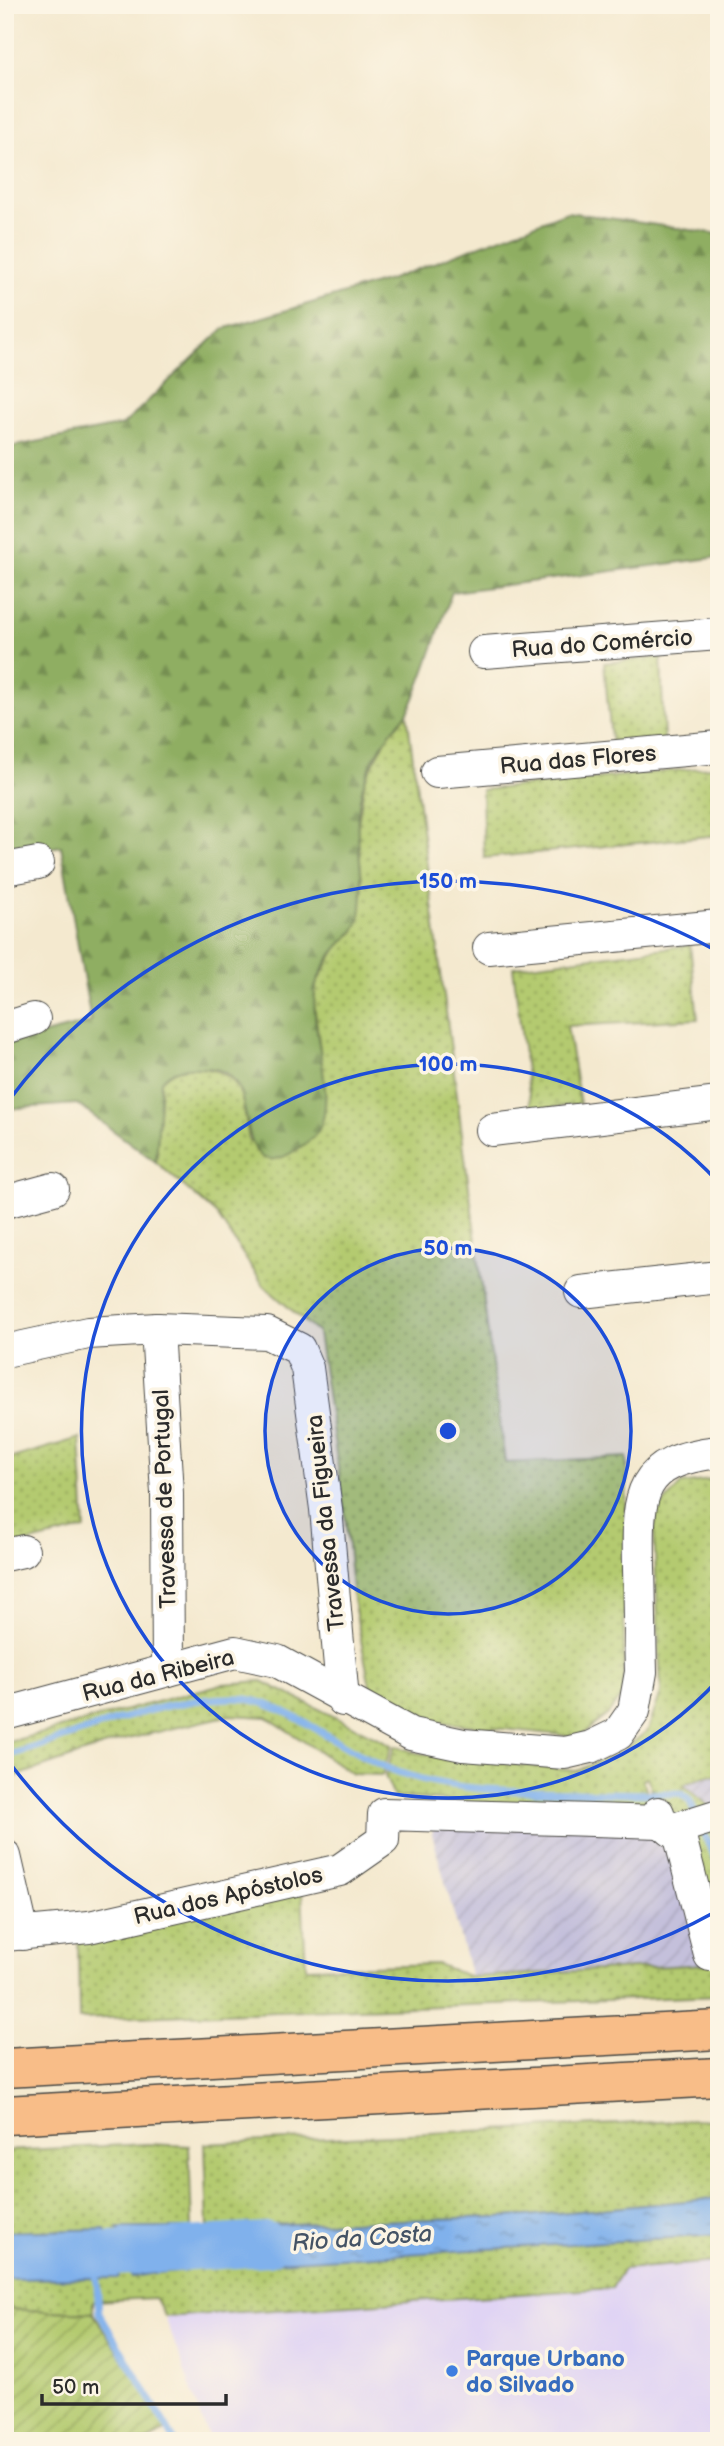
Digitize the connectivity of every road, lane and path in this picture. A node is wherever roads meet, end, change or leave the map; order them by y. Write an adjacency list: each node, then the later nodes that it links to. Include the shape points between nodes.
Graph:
1 (719, 634): 2 (street, Rua do Comércio)
2 (484, 652)
3 (719, 747): 4 (street, Rua das Flores)
4 (437, 772)
5 (38, 863): 6 (street)
6 (5, 869)
7 (719, 926): 8 (street)
8 (489, 948)
9 (719, 1103): 10 (street)
10 (492, 1130)
11 (53, 1189): 12 (street)
12 (5, 1202)
13 (719, 1277): 14 (street)
14 (582, 1292)
15 (157, 1329): 16 (street, via 88,1333); 18 (street, Travessa de Portugal, via 167,1493); 19 (street, Travessa da Figueira, via 267,1333 299,1349 307,1368 326,1509)
16 (5, 1352)
17 (719, 1452): 19 (street, Rua da Ribeira, via 671,1462 653,1477 640,1501 640,1685 634,1711 618,1734 565,1753 463,1745 411,1734)
18 (168, 1670): 19 (street, Rua da Ribeira, via 235,1652 277,1661); 20 (street, Rua da Ribeira)
19 (343, 1700)
20 (5, 1714)
21 (717, 1815): 22 (street)
22 (669, 1823): 24 (street, Rua dos Apóstolos, via 384,1814 383,1840 340,1870 89,1927); 25 (street, via 680,1837)
23 (5, 1856): 24 (street)
24 (14, 1935)
25 (710, 1955)
26 (719, 2030): 27 (highway)
27 (5, 2068)
28 (719, 2077): 29 (highway)
29 (5, 2115)

